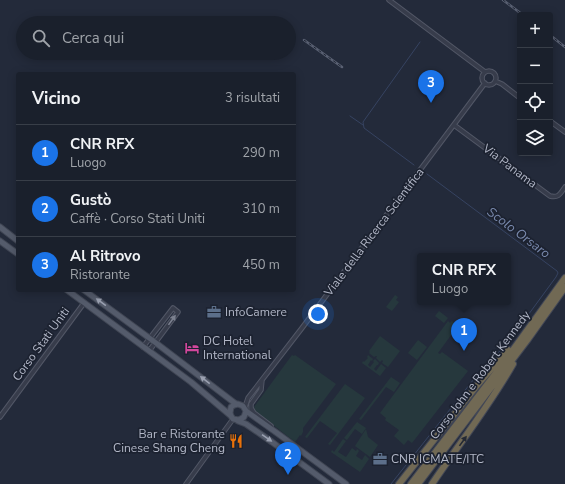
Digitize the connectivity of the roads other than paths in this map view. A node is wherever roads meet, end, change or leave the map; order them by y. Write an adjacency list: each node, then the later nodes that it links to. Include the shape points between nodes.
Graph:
1 (389, 0): 2 (street)
2 (485, 72): 3 (street, via 493,72); 4 (street, via 482,78)
3 (495, 81): 4 (street, via 490,85); 5 (street)
4 (485, 83): 7 (street, Viale della Ricerca Scientifica)
5 (517, 96)
6 (553, 123): 8 (street)
7 (454, 125): 9 (street, Via Panama, via 550,196 559,196); 25 (street, Viale della Ricerca Scientifica)
8 (565, 132)
9 (565, 187)
10 (1, 229): 11 (main road)
11 (16, 240)
12 (0, 241): 13 (main road)
13 (16, 253)
14 (565, 278): 19 (highway, Corso John e Robert Kennedy)
15 (565, 287): 21 (highway, Corso John e Robert Kennedy)
16 (70, 292): 18 (main road, Corso Stati Uniti)
17 (87, 292): 20 (main road, one-way to 17)
18 (84, 303): 23 (main road, Corso Stati Uniti); 27 (street, Corso Stati Uniti)
19 (532, 324): 35 (highway, via 479,383); 36 (highway, Corso John e Robert Kennedy)
20 (150, 338): 22 (main road); 22 (street, one-way to 20, via 178,312 173,308); 23 (street)
21 (528, 339): 37 (highway, Corso John e Robert Kennedy); 38 (highway, one-way to 21, via 499,388)
22 (156, 343): 24 (street); 26 (main road, one-way to 22)
23 (143, 347): 24 (main road, Corso Stati Uniti)
24 (149, 351): 28 (main road, Corso Stati Uniti)
25 (262, 379): 26 (street, Viale della Ricerca Scientifica); 29 (street, via 261,390 251,408)
26 (242, 407): 28 (main road, via 244,417 241,420); 28 (main road, via 232,406 230,409); 29 (main road)
27 (0, 417)
28 (234, 418): 31 (main road, Corso Stati Uniti, one-way to 31); 32 (street)
29 (277, 433): 30 (main road)
30 (319, 464): 31 (street); 34 (main road)
31 (313, 472): 33 (main road, Corso Stati Uniti)
32 (186, 484)
33 (329, 484)
34 (346, 484)
35 (399, 484)
36 (412, 484)
37 (418, 484)
38 (432, 484)

